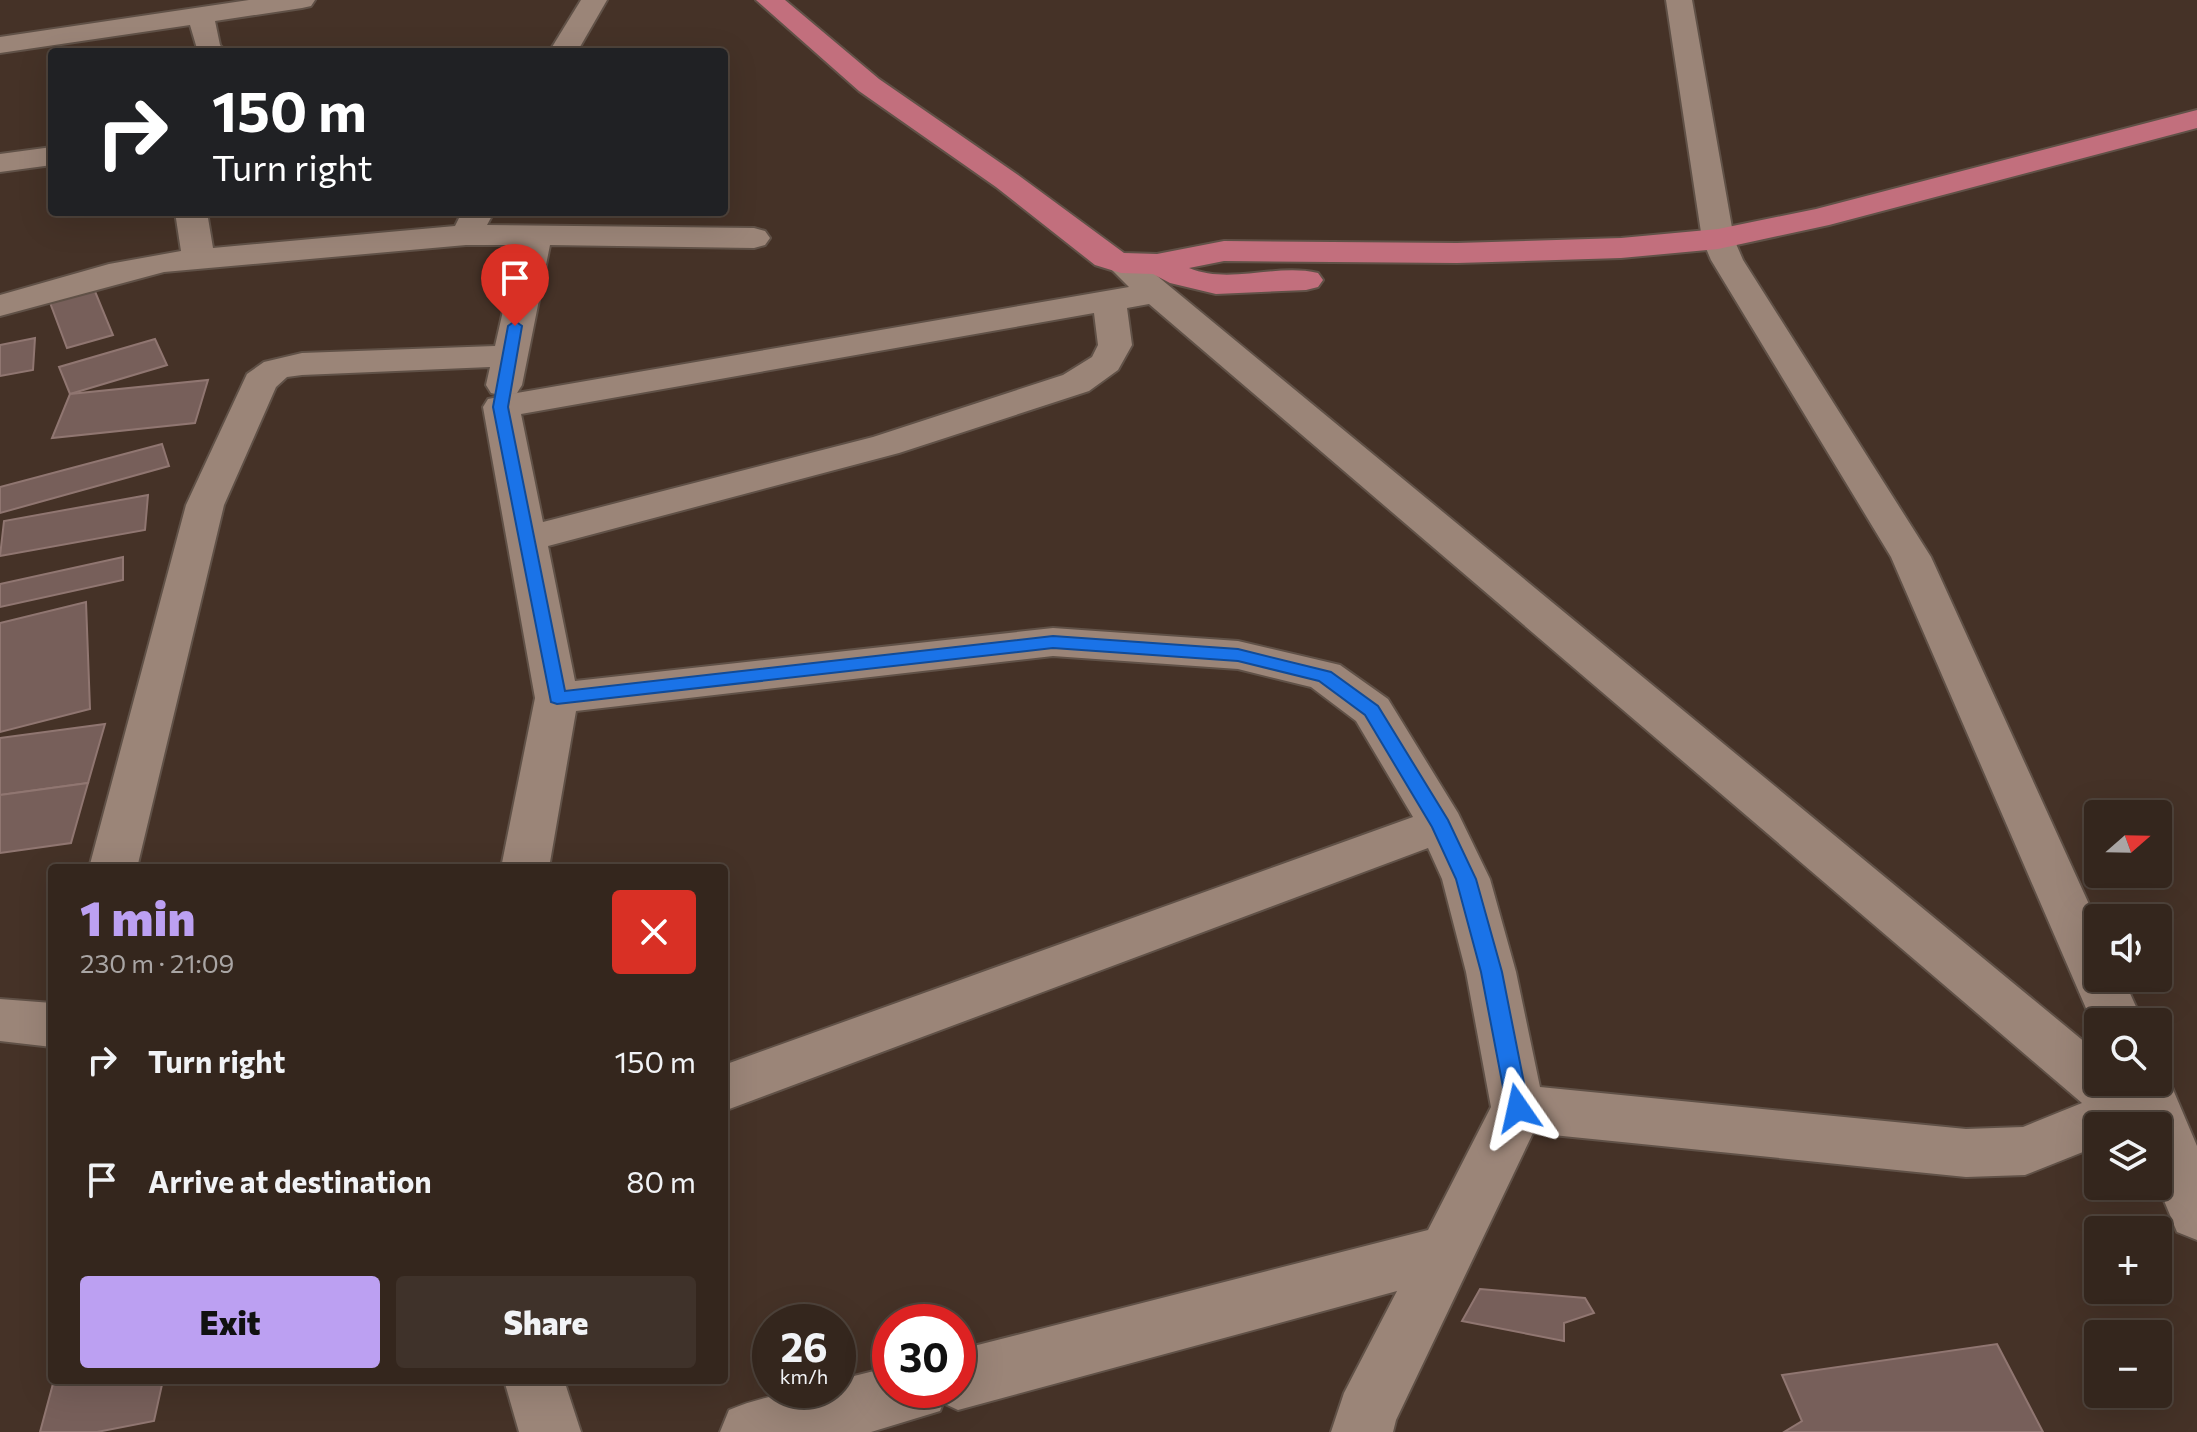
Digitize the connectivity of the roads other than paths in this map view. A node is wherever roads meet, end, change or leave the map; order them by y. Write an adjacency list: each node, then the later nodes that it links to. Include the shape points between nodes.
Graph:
1 (302, 0): 5 (street)
2 (594, 0): 8 (street)
3 (769, 0): 19 (main road, via 869,85 1007,181)
4 (1679, 0): 17 (street)
5 (201, 15): 6 (street); 7 (street)
6 (0, 45)
7 (209, 48)
8 (565, 48)
9 (2197, 119): 17 (main road, via 1818,218)
10 (2197, 139): 17 (main road)
11 (48, 157): 12 (street)
12 (0, 163)
13 (192, 216): 18 (street)
14 (472, 223): 15 (street); 18 (street)
15 (536, 235): 16 (street); 21 (street)
16 (754, 238)
17 (1722, 249): 19 (main road, via 1217,283 1176,276); 28 (street, via 1911,557)
18 (199, 259): 20 (street, via 138,266)
19 (1135, 280): 22 (street); 23 (street, via 1106,363 1076,383 886,445); 33 (street)
20 (0, 306)
21 (508, 356): 22 (street); 26 (street, via 302,364 276,369 260,382 205,505)
22 (501, 407): 23 (street)
23 (526, 539): 24 (street)
24 (557, 698): 25 (street, via 1053,642 1238,655 1325,676 1372,710); 27 (street)
25 (1441, 825): 31 (street); 32 (street, via 1466,879)
26 (114, 864)
27 (526, 864)
28 (2111, 1008)
29 (0, 1020): 30 (street)
30 (48, 1025)
31 (728, 1087)
32 (1518, 1108): 34 (street, via 1966,1153 2025,1151); 37 (street)
33 (2145, 1112)
34 (2084, 1139)
35 (2172, 1156): 36 (street)
36 (2197, 1214)
37 (1448, 1251): 38 (street); 43 (street)
38 (976, 1375)
39 (535, 1384): 41 (street)
40 (872, 1402): 42 (street)
41 (550, 1432)
42 (751, 1432)
43 (1362, 1432)

